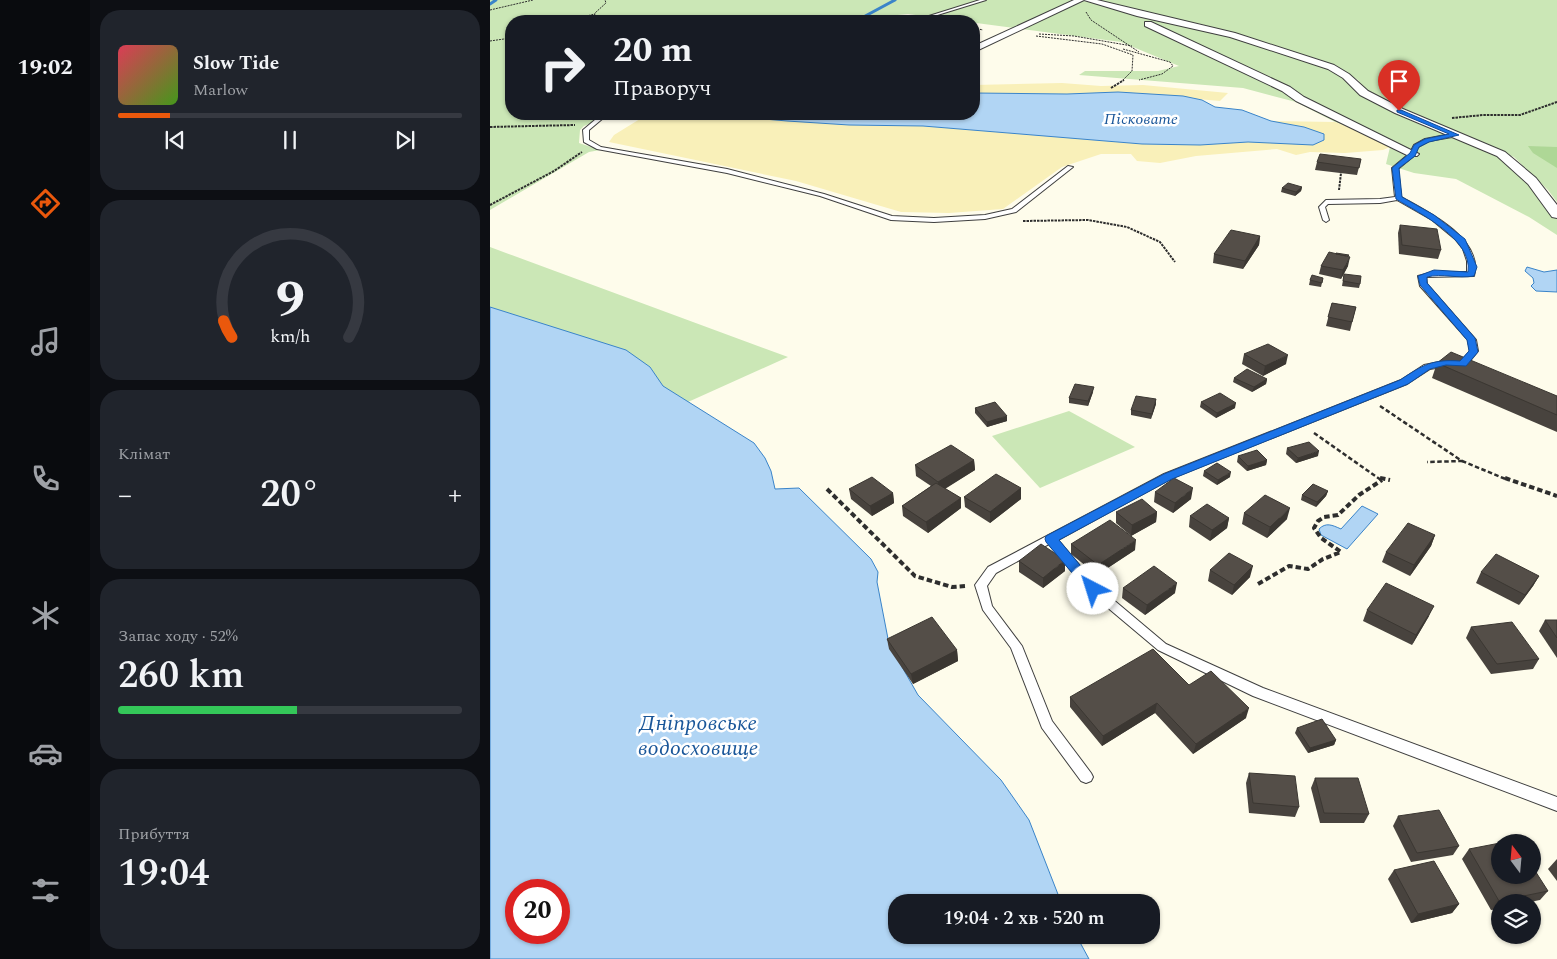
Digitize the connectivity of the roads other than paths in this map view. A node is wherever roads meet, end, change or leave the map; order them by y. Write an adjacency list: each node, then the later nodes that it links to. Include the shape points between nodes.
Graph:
1 (984, 0): 4 (lane)
2 (1080, 0): 5 (street)
3 (1086, 3): 7 (street, via 1203,27 1317,61 1346,76 1364,93); 8 (street, via 1160,28)
4 (935, 15)
5 (980, 46)
6 (598, 120): 9 (lane, via 586,130 586,142 599,148 727,171 822,195 891,218 934,220 985,217 1014,211)
7 (1456, 135): 8 (lane, via 1427,140 1416,146); 11 (street, via 1501,154 1532,181)
8 (1413, 154): 10 (lane, via 1395,168)
9 (1070, 167)
10 (1398, 198): 12 (lane, via 1385,202 1326,202 1322,207); 13 (lane, via 1431,216 1462,241 1472,267 1471,274 1434,272 1422,276 1423,284 1472,340 1474,352 1467,365 1446,362 1427,366 1404,382 1168,476)
11 (1557, 214)
12 (1326, 220)
13 (1051, 539): 14 (lane, via 992,570 981,585 988,607 1016,646 1047,724); 15 (lane, via 1093,589 1162,647 1258,692)
14 (1086, 777)
15 (1557, 804)

